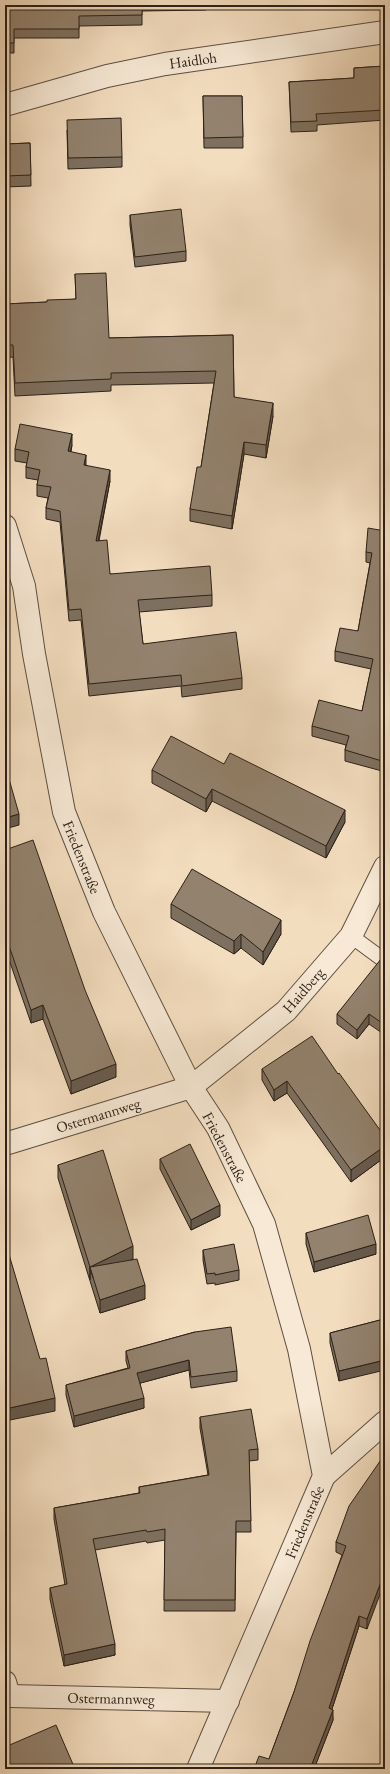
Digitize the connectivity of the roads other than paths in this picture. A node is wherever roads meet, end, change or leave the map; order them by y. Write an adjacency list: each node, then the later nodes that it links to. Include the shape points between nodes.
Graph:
1 (385, 32): 2 (street, Haidloh, via 165,64 107,76)
2 (5, 105)
3 (5, 526): 7 (street, Friedenstraße, via 24,586 34,654 64,812 104,912)
4 (385, 867): 5 (street, Haidberg)
5 (350, 936): 6 (lane); 7 (street, Haidberg, via 286,1011)
6 (385, 961)
7 (191, 1087): 8 (street, Ostermannweg); 10 (street, Friedenstraße, via 218,1128 264,1224 299,1349)
8 (5, 1144)
9 (385, 1422): 10 (street)
10 (324, 1476): 12 (street, Friedenstraße)
11 (5, 1682): 12 (street, Ostermannweg, via 9,1696)
12 (228, 1701): 13 (street, Friedenstraße)
13 (198, 1769)

